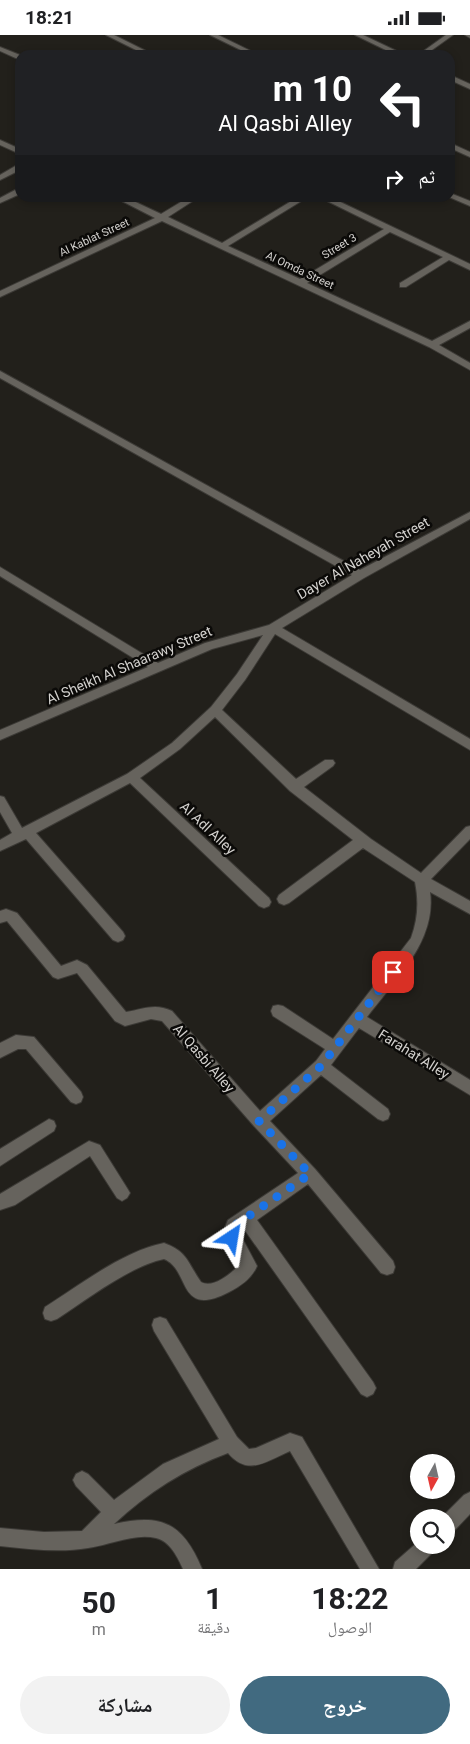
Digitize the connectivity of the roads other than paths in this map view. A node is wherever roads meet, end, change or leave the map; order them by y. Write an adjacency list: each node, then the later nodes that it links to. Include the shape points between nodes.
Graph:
1 (109, 35): 6 (street)
2 (213, 35): 7 (street)
3 (358, 35): 8 (street)
4 (450, 35): 9 (street)
5 (0, 49): 10 (street)
6 (141, 50)
7 (245, 50)
8 (391, 50)
9 (428, 50)
10 (15, 56)
11 (455, 80): 12 (street)
12 (470, 87)
13 (0, 142): 15 (street)
14 (455, 148): 16 (street)
15 (15, 150)
16 (470, 155)
17 (15, 170): 18 (street)
18 (0, 178)
19 (15, 194): 21 (street)
20 (455, 197): 26 (street)
21 (0, 201)
22 (128, 202): 27 (street, Al Omda Street)
23 (187, 202): 27 (street, Al Kablat Street)
24 (296, 202): 29 (street)
25 (333, 202): 28 (street)
26 (470, 204)
27 (161, 218): 29 (street, Al Omda Street); 34 (street, Al Kablat Street)
28 (390, 229): 30 (street); 32 (street, Street 3)
29 (222, 247): 32 (street, Al Omda Street)
30 (449, 257): 31 (street); 33 (street)
31 (470, 267)
32 (300, 283): 36 (street, Al Omda Street)
33 (403, 285)
34 (0, 294)
35 (470, 324): 36 (street)
36 (432, 345): 37 (street, Al Omda Street)
37 (470, 367)
38 (0, 374): 41 (street)
39 (470, 515): 41 (street, Dayer Al Naheyah Street)
40 (0, 571): 43 (street)
41 (360, 575): 42 (street, Dayer Al Naheyah Street)
42 (272, 628): 43 (street, Al Sheikh Al Shaarawy Street, via 209,646); 44 (street, via 241,677); 46 (street)
43 (158, 668): 45 (street, Al Sheikh Al Shaarawy Street)
44 (215, 710): 48 (street, via 176,745); 49 (street)
45 (0, 735)
46 (470, 745)
47 (329, 763): 49 (street)
48 (131, 777): 52 (street); 57 (street, Al Adl Alley)
49 (294, 787): 53 (street)
50 (0, 801): 52 (street)
51 (470, 831): 55 (street)
52 (23, 833): 54 (street); 60 (street)
53 (362, 841): 55 (street); 56 (street)
54 (0, 846)
55 (421, 881): 58 (street); 62 (street, via 425,911 416,941)
56 (284, 899)
57 (264, 902)
58 (470, 908)
59 (0, 917): 69 (street, Al Qasbi Alley, via 12,917 58,973 77,966 82,969 125,1019 148,1012 160,1011 167,1015)
60 (118, 936)
61 (278, 1011): 63 (street)
62 (357, 1019): 63 (street); 66 (street, Farahat Alley)
63 (335, 1048): 65 (street)
64 (0, 1051): 67 (street, via 16,1042 29,1042)
65 (321, 1066): 68 (street); 69 (street)
66 (470, 1088)
67 (76, 1097)
68 (383, 1114)
69 (259, 1121): 72 (street, Al Qasbi Alley)
70 (49, 1126): 71 (street)
71 (0, 1158)
72 (310, 1174): 75 (street); 76 (street, Al Qasbi Alley)
73 (122, 1193): 74 (street, via 94,1150 89,1148)
74 (0, 1202)
75 (246, 1218): 77 (street, via 231,1232 249,1266 245,1273 215,1293 200,1292 173,1254 164,1251 146,1256); 79 (street)
76 (387, 1267)
77 (51, 1313)
78 (160, 1325): 80 (street)
79 (367, 1388)
80 (231, 1443): 83 (street, via 200,1453 169,1470); 89 (street, via 242,1455 252,1459 290,1442 296,1443)
81 (82, 1480): 83 (street)
82 (470, 1501): 84 (street)
83 (112, 1511): 86 (street)
84 (455, 1517)
85 (0, 1537): 86 (street)
86 (86, 1540): 88 (street, via 145,1528 156,1529 175,1539)
87 (418, 1554): 90 (street)
88 (193, 1569)
89 (370, 1569)
90 (402, 1569)

